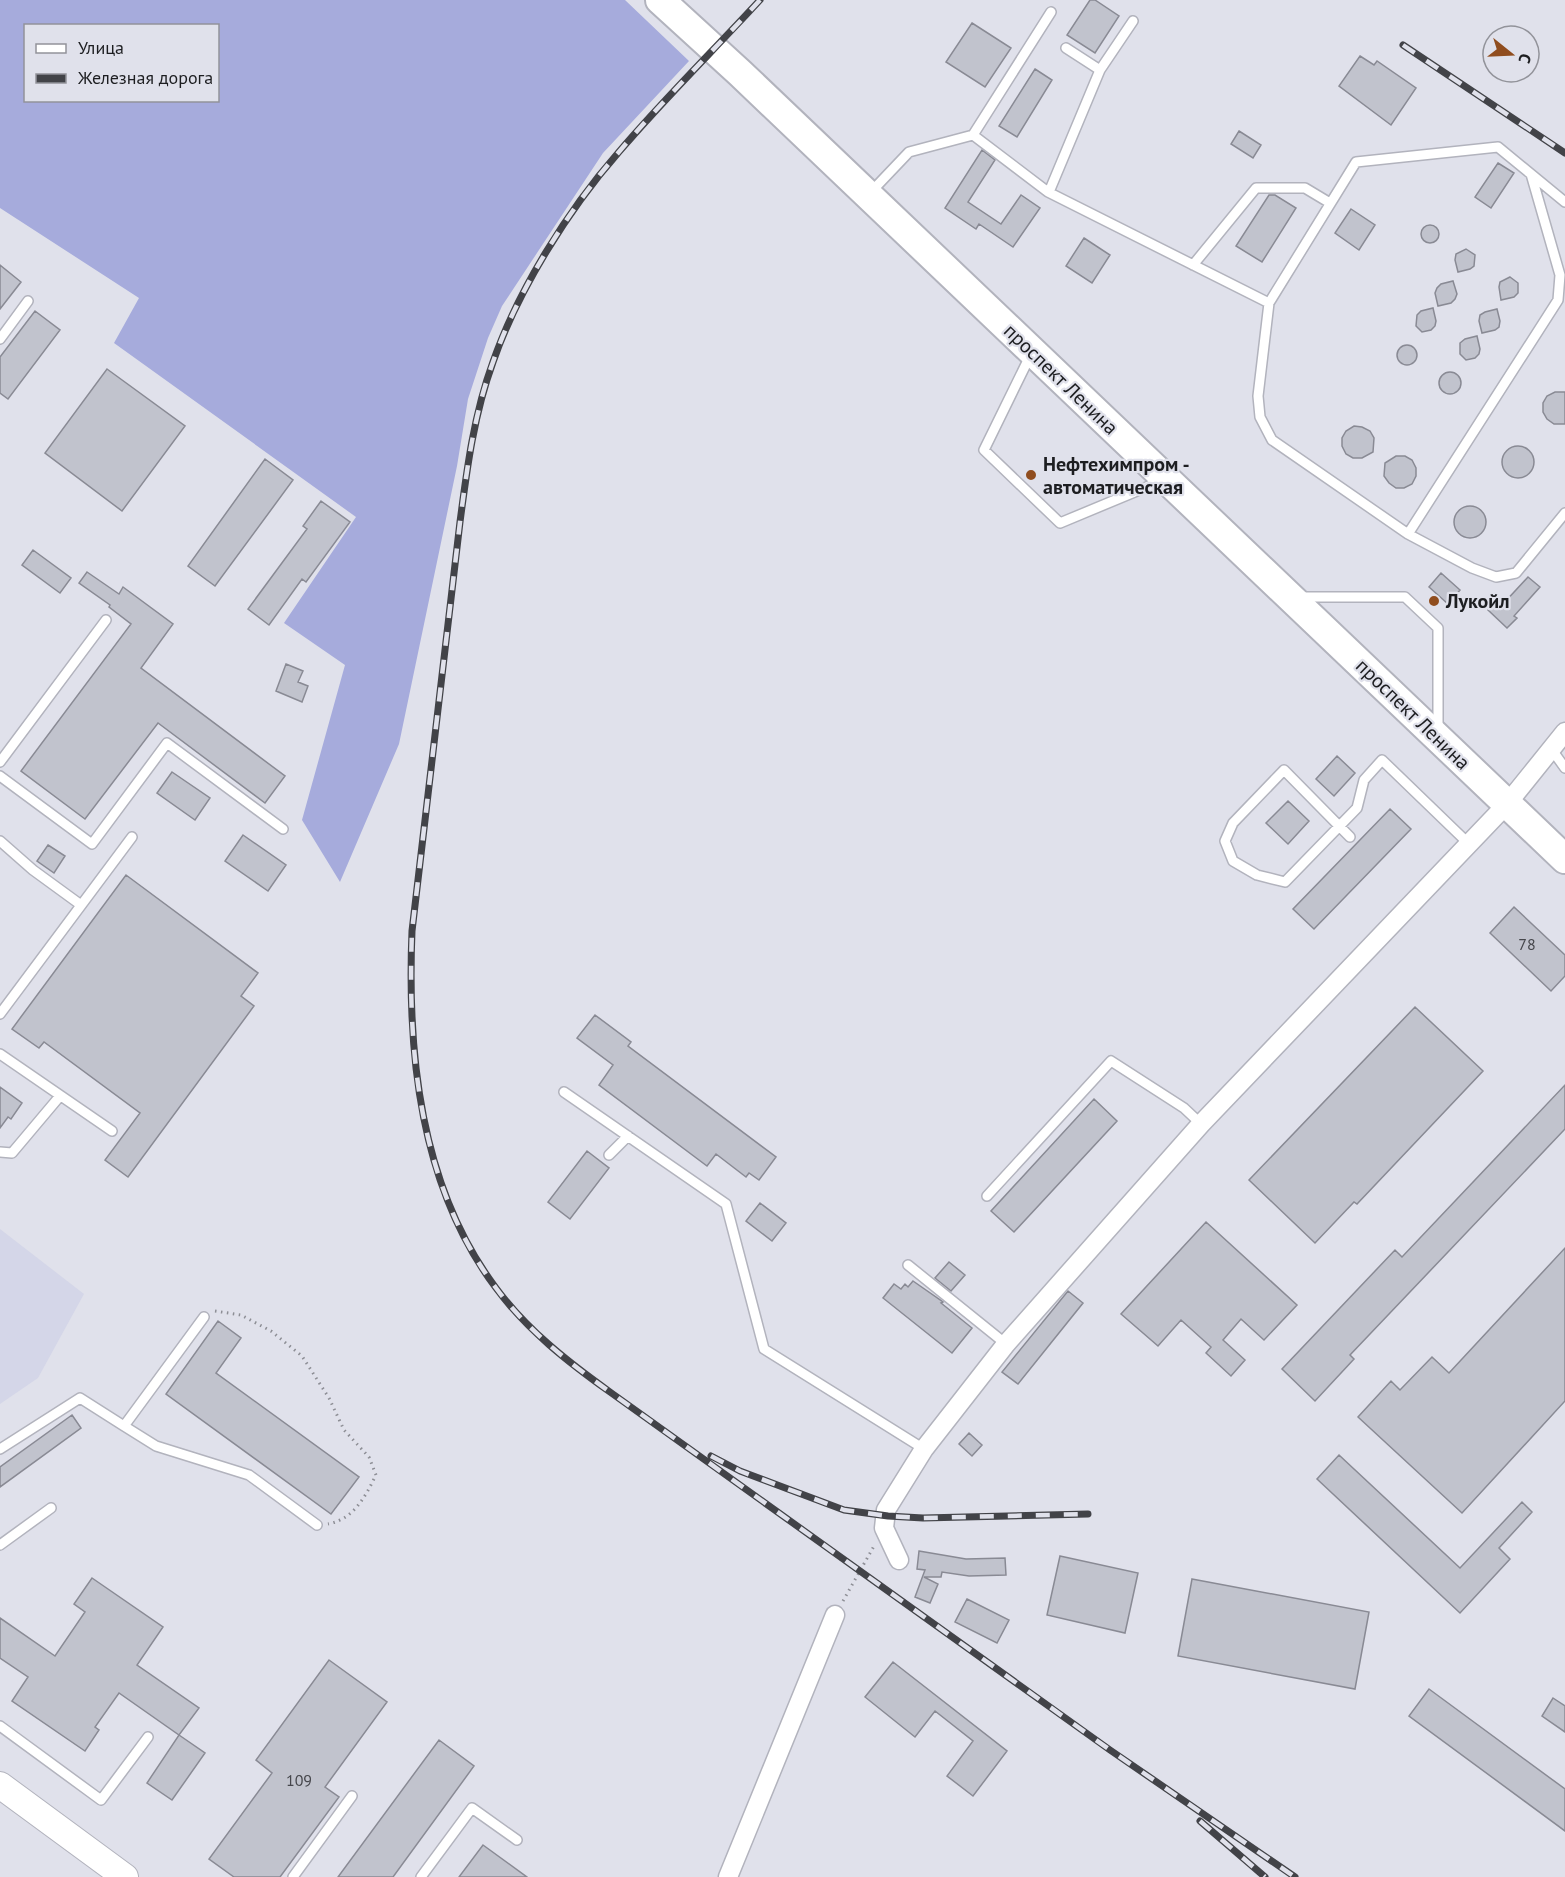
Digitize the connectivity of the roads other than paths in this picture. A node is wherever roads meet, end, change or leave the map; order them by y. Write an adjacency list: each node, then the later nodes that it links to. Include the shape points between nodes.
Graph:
1 (660, 0): 9 (main road, проспект Ленина)
2 (1051, 12): 6 (lane)
3 (1133, 21): 5 (lane)
4 (1066, 48): 5 (lane)
5 (1100, 70): 8 (lane)
6 (974, 135): 8 (lane); 9 (lane, via 909,152)
7 (1532, 174): 10 (lane); 11 (lane, via 1498,147 1356,162); 19 (lane, via 1560,275 1558,300)
8 (1049, 192): 12 (lane)
9 (868, 195): 16 (main road, проспект Ленина)
10 (1565, 202)
11 (1330, 203): 12 (lane, via 1305,188 1256,188); 14 (lane)
12 (1194, 265): 14 (lane)
13 (28, 301): 15 (lane)
14 (1269, 303): 19 (lane, via 1258,396 1260,417 1272,440)
15 (0, 339)
16 (1032, 352): 17 (main road, проспект Ленина); 17 (lane, via 984,450 1059,523)
17 (1166, 479): 20 (main road, проспект Ленина)
18 (1565, 513): 19 (lane, via 1516,573 1496,577)
19 (1408, 534)
20 (1290, 597): 23 (main road, проспект Ленина); 23 (lane, via 1405,597 1430,620 1438,628)
21 (106, 620): 25 (lane)
22 (1565, 732): 24 (street)
23 (1438, 738): 28 (main road, проспект Ленина)
24 (1552, 750): 26 (lane); 28 (street)
25 (0, 762)
26 (1565, 768)
27 (0, 776): 30 (lane, via 92,844 167,743)
28 (1508, 804): 34 (street); 35 (main road, проспект Ленина)
29 (1340, 826): 29 (lane, via 1285,882 1257,874 1233,861 1225,841 1233,823 1284,770); 32 (lane); 34 (lane, via 1357,808 1364,780 1382,760)
30 (283, 830)
31 (132, 837): 36 (lane)
32 (1350, 837)
33 (0, 841): 36 (lane)
34 (1469, 844): 41 (street)
35 (1565, 859)
36 (81, 905): 37 (lane)
37 (0, 1014)
38 (0, 1054): 40 (lane)
39 (564, 1092): 43 (lane)
40 (60, 1096): 42 (lane); 44 (lane, via 12,1153)
41 (1201, 1124): 46 (lane, via 1184,1108 1112,1061); 49 (street)
42 (112, 1131)
43 (628, 1136): 45 (lane); 52 (lane, via 726,1204 764,1349)
44 (0, 1152)
45 (609, 1155)
46 (987, 1196)
47 (908, 1265): 49 (lane)
48 (204, 1317): 50 (lane)
49 (1006, 1344): 52 (street, via 961,1407)
50 (124, 1426): 51 (lane, via 80,1398); 54 (lane, via 156,1446 249,1475)
51 (0, 1449)
52 (924, 1449): 56 (street, via 886,1510 884,1528)
53 (51, 1508): 55 (lane)
54 (317, 1525)
55 (0, 1545)
56 (899, 1560)
57 (835, 1615): 66 (street)
58 (0, 1726): 59 (lane, via 101,1800)
59 (148, 1737)
60 (0, 1785): 63 (main road)
61 (352, 1796): 64 (lane)
62 (517, 1840): 65 (lane, via 472,1808)
63 (125, 1877)
64 (293, 1877)
65 (422, 1877)
66 (728, 1877)

